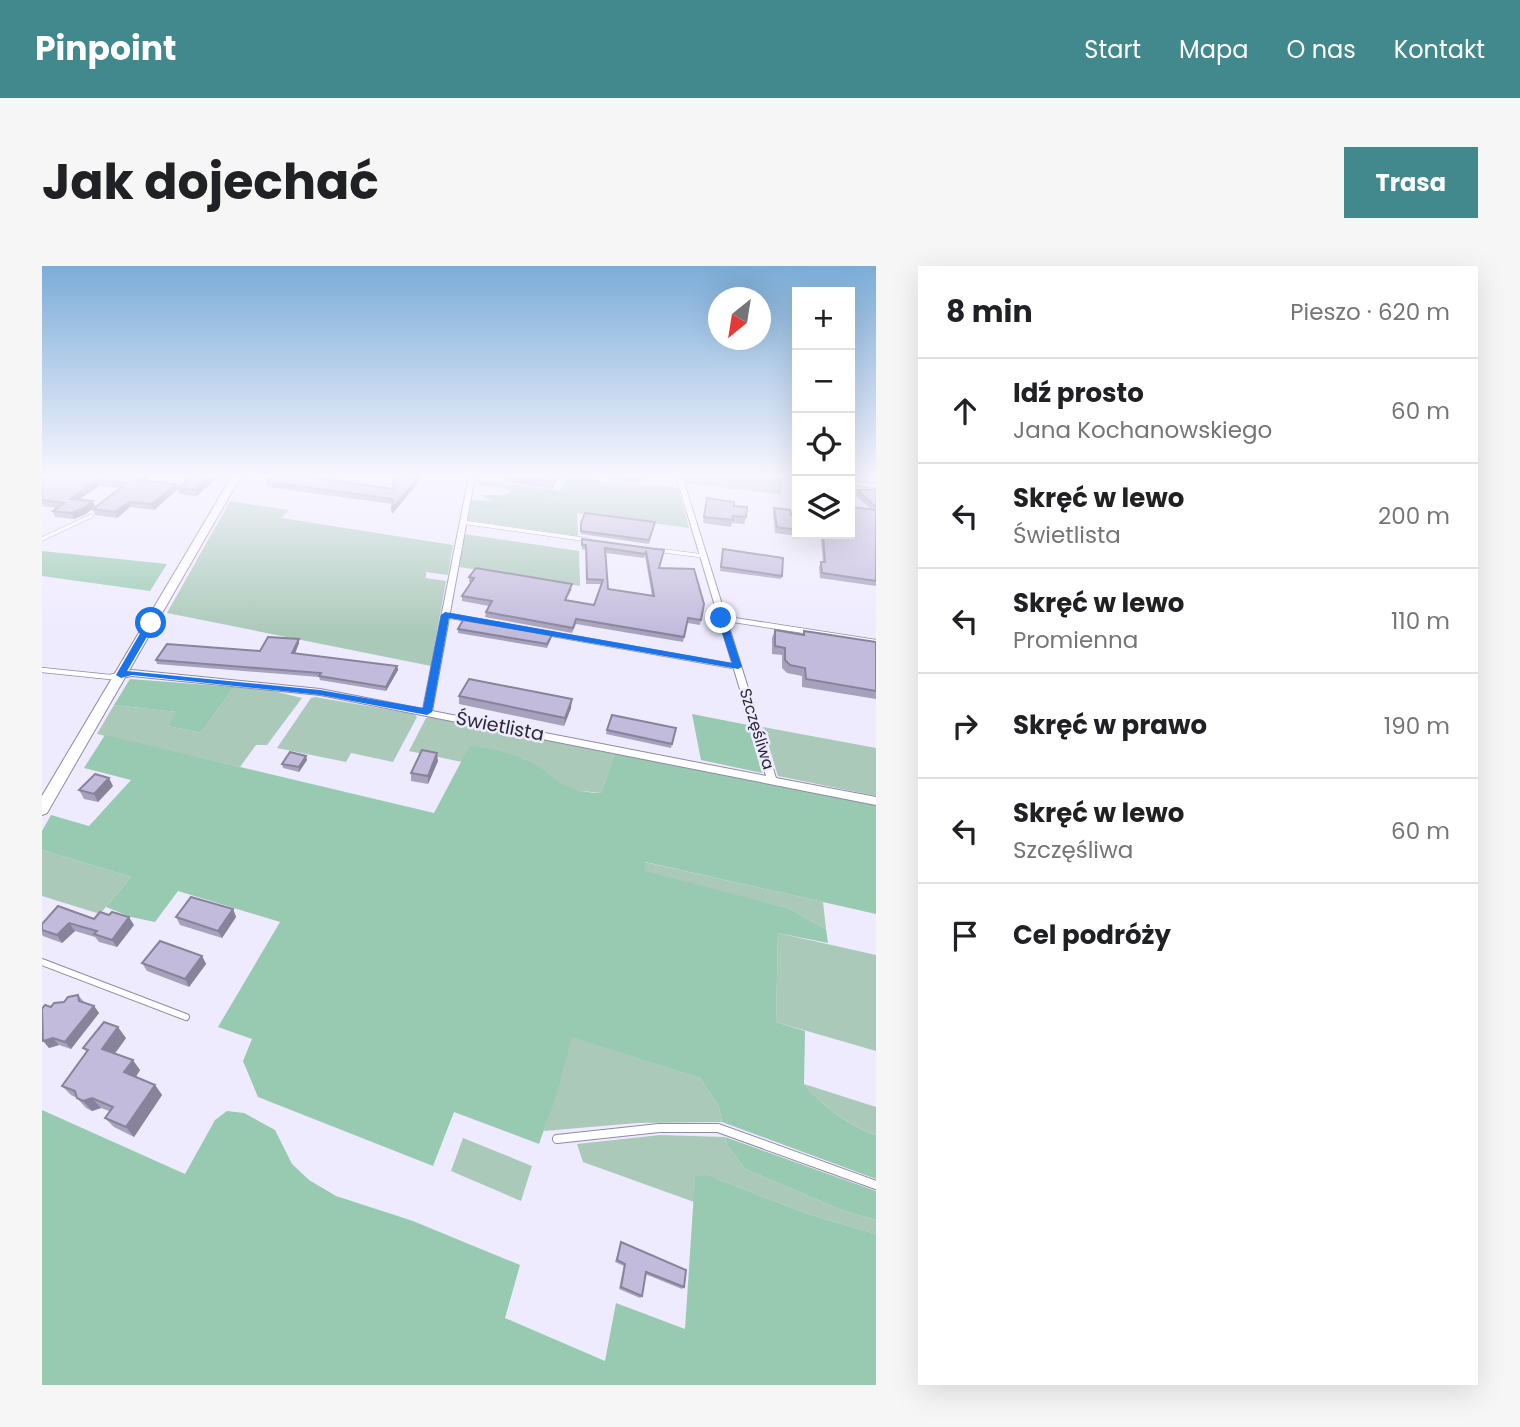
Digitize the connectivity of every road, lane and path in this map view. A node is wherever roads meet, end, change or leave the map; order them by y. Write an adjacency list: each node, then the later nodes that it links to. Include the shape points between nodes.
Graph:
1 (65, 528): 6 (lane)
2 (207, 528): 15 (street)
3 (461, 528): 10 (street)
4 (506, 528): 7 (lane)
5 (695, 528): 9 (street, Szczęśliwa)
6 (42, 539)
7 (597, 541)
8 (650, 549): 9 (lane)
9 (703, 556): 11 (street, Szczęśliwa)
10 (445, 615): 13 (lane); 16 (street)
11 (721, 618): 12 (lane); 13 (street, Szczęśliwa)
12 (876, 642)
13 (738, 667): 17 (street, Szczęśliwa)
14 (42, 670): 15 (lane)
15 (121, 675): 16 (street, Świetlista, via 320,692); 19 (street)
16 (427, 712): 17 (street, Świetlista)
17 (772, 781): 18 (street, Świetlista)
18 (876, 801)
19 (42, 809)
20 (42, 962): 21 (lane)
21 (186, 1017)
22 (557, 1139): 23 (lane, via 659,1128 718,1128)
23 (876, 1185)

